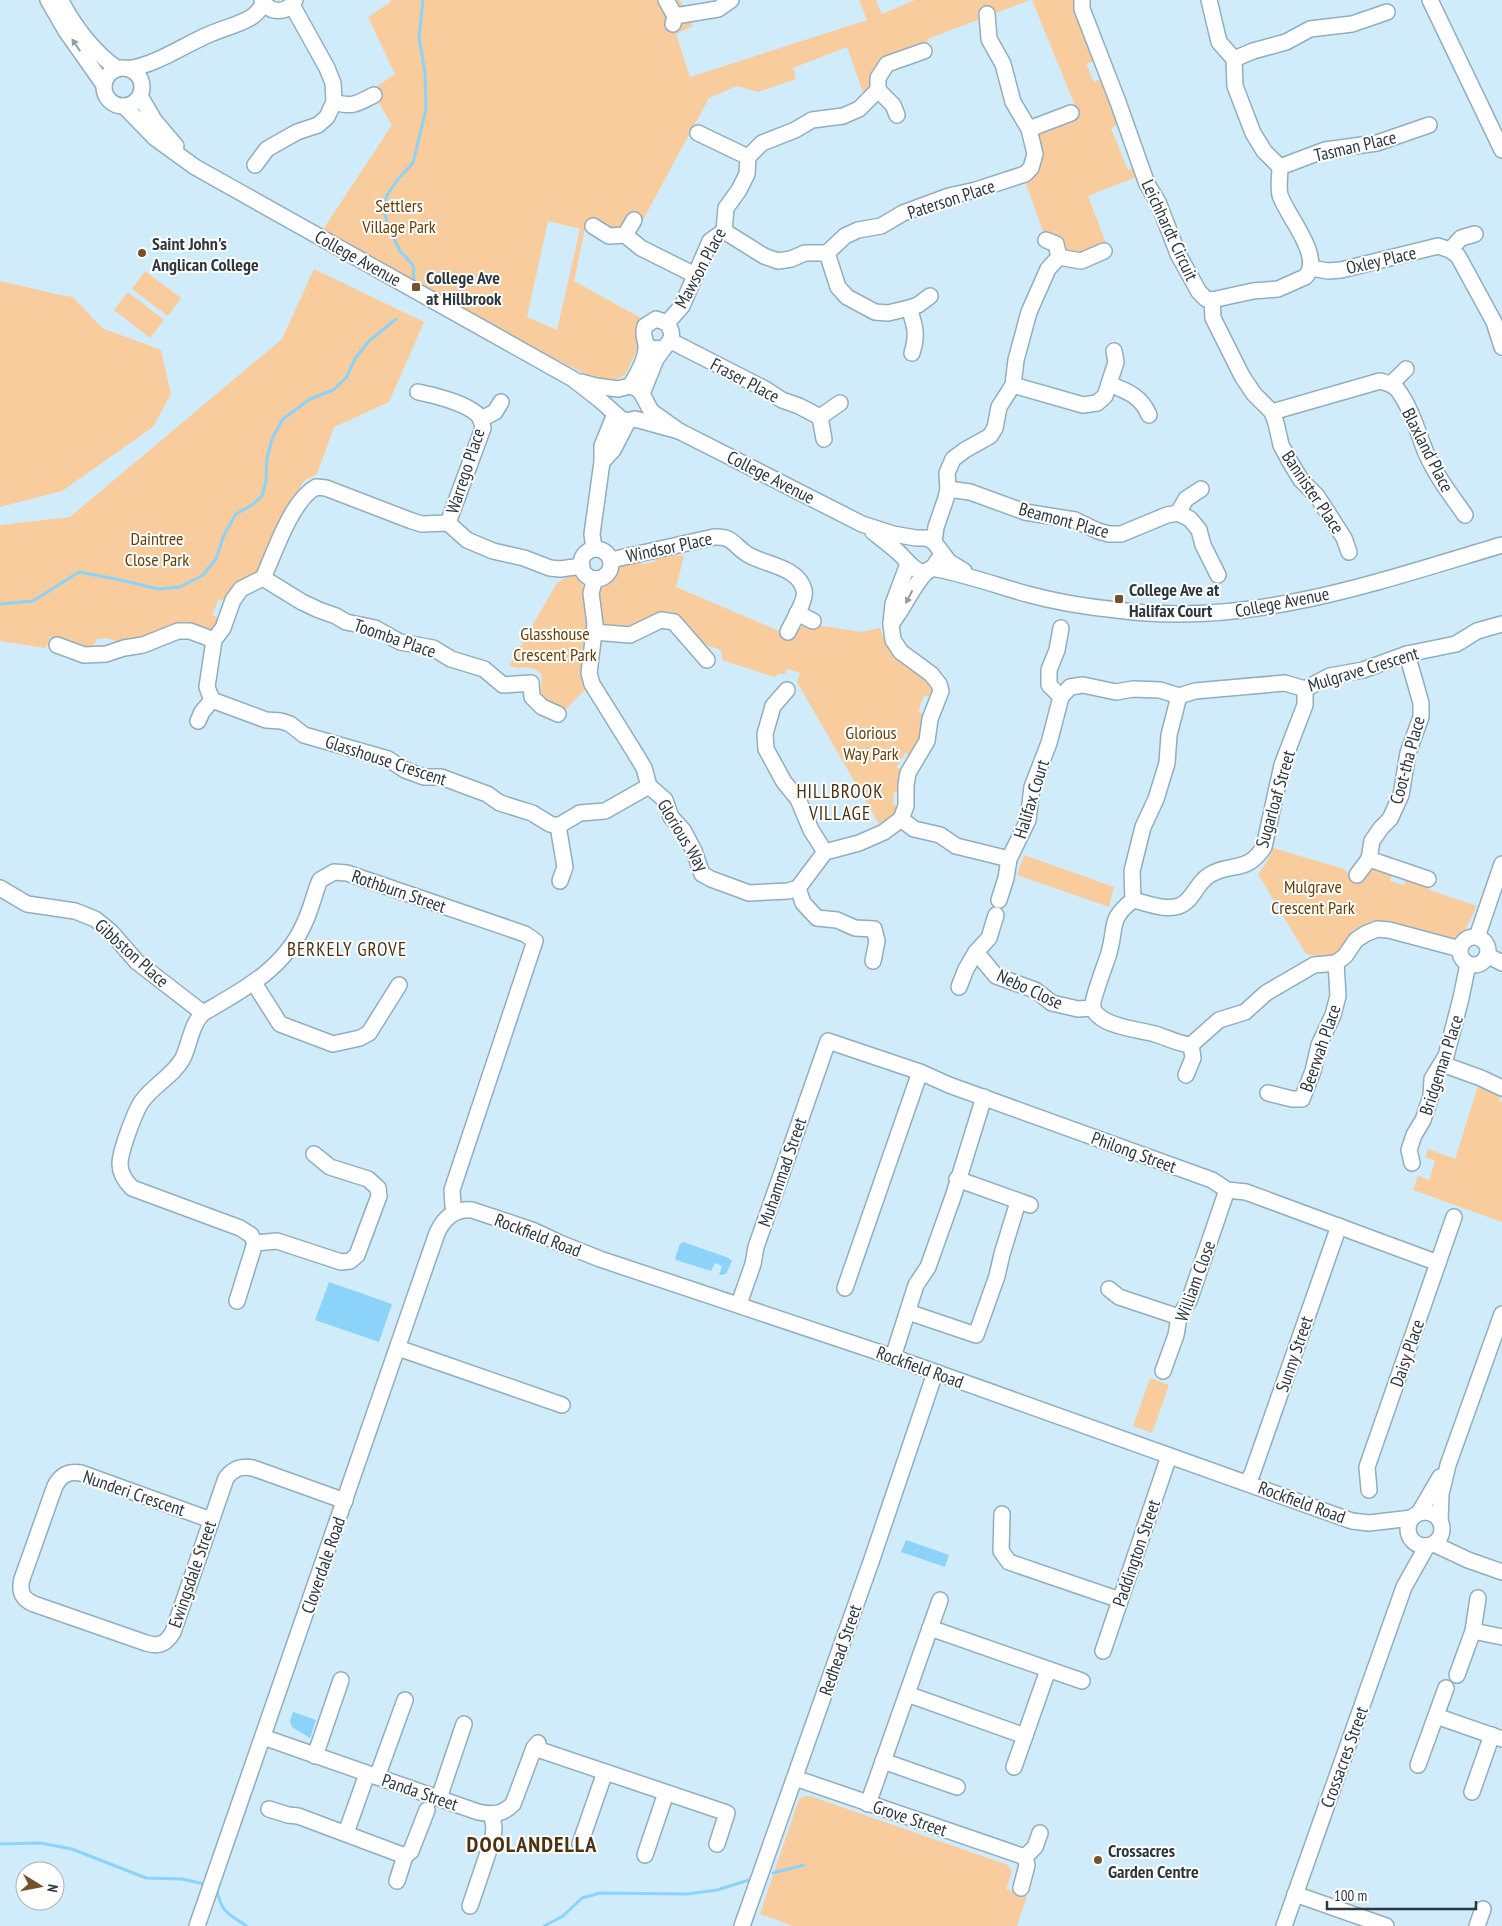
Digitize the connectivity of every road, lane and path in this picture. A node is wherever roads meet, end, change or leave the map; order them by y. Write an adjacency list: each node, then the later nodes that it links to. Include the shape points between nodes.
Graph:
1 (48, 0): 18 (street, College Avenue, one-way to 1)
2 (60, 0): 17 (street, College Avenue, via 69,16 106,60)
3 (666, 0): 4 (street, via 674,20 718,9)
4 (731, 0)
5 (1082, 0): 47 (street, Leichhardt Circuit, via 1082,9 1147,184 1199,292)
6 (1209, 0): 16 (street, via 1219,42)
7 (1430, 0): 13 (street)
8 (1437, 0): 13 (street)
9 (263, 2): 10 (street, via 280,11); 14 (street, via 252,17)
10 (294, 2): 22 (street, via 327,68 333,83)
11 (1388, 12): 16 (street, via 1352,24 1310,29 1286,42)
12 (987, 14): 27 (street, Paterson Place, via 989,39 1002,64 1012,102)
13 (1446, 32): 29 (street)
14 (180, 50): 17 (street, via 143,66); 20 (street, via 153,74)
15 (924, 51): 19 (street, via 887,64 878,78)
16 (1234, 60): 33 (street, via 1235,86 1253,133 1264,151)
17 (123, 69): 18 (street, via 108,74); 20 (street, College Avenue, via 138,76)
18 (104, 85): 23 (street, College Avenue, via 110,102)
19 (878, 90): 25 (street, via 893,105); 30 (street, via 859,109 843,116 812,120 762,143)
20 (141, 92): 23 (street, via 134,103); 32 (street, College Avenue, via 154,120)
21 (374, 95): 22 (street, via 353,106)
22 (334, 102): 31 (street, via 327,117 318,125 297,132 267,149)
23 (124, 106): 32 (street, College Avenue, via 154,138)
24 (1071, 113): 27 (street)
25 (897, 115)
26 (1429, 125): 33 (street, Tasman Place, via 1377,143 1325,150)
27 (1029, 129): 41 (street, Paterson Place, via 1035,154 1031,168 1025,174 949,196 904,213 881,226 858,230 845,236)
28 (698, 133): 30 (street)
29 (1502, 150)
30 (748, 157): 36 (street, Mawson Place, via 747,174 726,208)
31 (255, 165)
32 (195, 167): 56 (street, College Avenue)
33 (1280, 167): 44 (street, via 1280,194 1310,254)
34 (634, 220): 38 (street)
35 (593, 226): 38 (street, via 610,236)
36 (724, 231): 41 (street, via 764,256 778,260 805,253); 45 (street, Mawson Place, via 710,242)
37 (1475, 234): 40 (street, via 1461,238)
38 (625, 235): 45 (street, via 641,248)
39 (1046, 240): 43 (street, via 1056,244)
40 (1450, 250): 44 (street, Oxley Place, via 1438,246 1341,270); 52 (street, via 1458,256 1494,322)
41 (827, 252): 48 (street, via 838,287 847,298 875,312 888,313)
42 (1104, 252): 43 (street, via 1081,261)
43 (1059, 257): 59 (street, via 1048,269 1029,312)
44 (1311, 268): 47 (street, via 1305,276 1278,289)
45 (695, 275): 49 (street, Mawson Place, via 682,306)
46 (930, 296): 48 (street)
47 (1212, 300): 64 (street, Bannister Place, via 1213,318 1242,376)
48 (909, 308): 54 (street, via 916,329)
49 (667, 323): 50 (street, Mawson Place, via 656,319 645,326 642,335); 51 (street, Mawson Place, via 672,331)
50 (646, 344): 51 (street, via 653,349); 61 (street, Mawson Place)
51 (668, 345): 61 (street); 67 (street, Fraser Place)
52 (1502, 347)
53 (1114, 351): 57 (street, via 1116,362)
54 (912, 353)
55 (1406, 369): 58 (street)
56 (573, 379): 61 (street, College Avenue); 66 (street, College Avenue)
57 (1109, 384): 59 (street, via 1105,396 1097,403 1083,405); 65 (street, via 1132,393 1146,406)
58 (1391, 384): 64 (street, via 1380,381); 75 (street, Blaxland Place, via 1418,428 1442,482)
59 (1013, 385): 71 (street, via 999,407 990,436 953,459 947,473)
60 (418, 392): 68 (street, Warrego Place, via 440,396 476,413)
61 (634, 393): 66 (street, via 642,414); 66 (street, via 612,397 611,405); 69 (street, College Avenue, via 651,411)
62 (501, 402): 68 (street, Warrego Place, via 495,412)
63 (840, 403): 67 (street)
64 (1272, 412): 82 (street, Bannister Place, via 1281,445 1289,460 1301,480 1318,496)
65 (1149, 415)
66 (623, 416): 69 (street, College Avenue); 81 (street, via 602,446 592,534)
67 (820, 417): 70 (street)
68 (481, 419): 76 (street, Warrego Place, via 482,428)
69 (680, 431): 77 (street, College Avenue)
70 (824, 439)
71 (948, 489): 73 (street); 74 (street, Beamont Place, via 970,492 1025,512 1075,520 1110,534 1121,534)
72 (1201, 489): 74 (street, via 1186,499)
73 (941, 508): 78 (street, via 926,522); 80 (street)
74 (1178, 513): 87 (street, via 1190,519 1199,530)
75 (1466, 515)
76 (448, 523): 85 (street, via 467,540 493,551 550,568); 89 (street, via 412,522 316,487 303,497 276,546)
77 (862, 524): 78 (street, College Avenue); 84 (street, College Avenue)
78 (917, 538): 80 (street, College Avenue, via 928,538); 84 (street, via 908,546)
79 (1502, 545): 88 (street, College Avenue, via 1363,586 1294,603 1228,613 1118,611 1028,594)
80 (937, 546): 86 (street, via 938,560); 88 (street, College Avenue, via 949,562)
81 (594, 549): 83 (street, via 604,551); 85 (street, via 583,557)
82 (1349, 552)
83 (611, 560): 90 (street, via 608,574); 91 (street, Windsor Place, via 722,536 732,540 747,554 786,570 800,580 805,591)
84 (907, 562): 86 (street, College Avenue, via 917,570); 93 (street, via 893,604)
85 (582, 566): 90 (street, via 586,575)
86 (930, 569): 88 (street, College Avenue); 93 (street, one-way to 93, via 917,581 903,609)
87 (1218, 575)
88 (970, 576)
89 (263, 578): 98 (street, via 241,589); 107 (street, Toomba Place, via 302,602 346,622 375,628 400,642 433,648 451,659 484,669 503,685 531,683 532,697 542,707)
90 (595, 579): 96 (street, Glorious Way, via 591,593)
91 (797, 613): 92 (street); 97 (street, Windsor Place)
92 (813, 621)
93 (891, 624): 110 (street, via 893,640 901,652 931,674 941,691 930,720 927,741 908,773 906,806)
94 (1502, 624): 100 (street, Mulgrave Crescent, via 1477,631 1456,644)
95 (1061, 628): 105 (street, via 1049,670 1049,685)
96 (594, 632): 101 (street, via 630,635 661,620 674,622); 109 (street, Glorious Way, via 589,673 592,684 636,753)
97 (788, 632)
98 (214, 640): 99 (street, via 190,631 178,631 143,645 106,654 84,655); 106 (street, via 207,687)
99 (57, 645)
100 (1407, 654): 102 (street, Mulgrave Crescent, via 1363,670 1330,676); 114 (street, Coot-tha Place, via 1421,703 1421,717 1408,753 1401,794 1390,819 1372,841)
101 (707, 660)
102 (1305, 689): 104 (street, Mulgrave Crescent, via 1285,683 1195,691); 121 (street, Sugarloaf Street, via 1305,705 1282,764 1264,847 1256,858 1243,866 1220,869 1208,876 1191,898 1179,906 1163,908)
103 (787, 690): 112 (street, via 773,706 765,734 766,749 784,782 798,799)
104 (1180, 696): 105 (street, via 1160,690 1116,692 1083,685 1070,687); 121 (street, via 1169,736 1167,763 1143,827 1132,871)
105 (1060, 697): 113 (street, Halifax Court, via 1049,743 1032,787 1028,820)
106 (212, 700): 108 (street); 111 (street, Glasshouse Crescent, via 266,720 290,724 304,735 388,760 424,777 441,778 487,794 500,803 532,813)
107 (558, 714)
108 (198, 722)
109 (649, 786): 111 (street, via 605,811 580,813); 120 (street, Glorious Way, via 665,800 671,817 683,830 694,851 702,874 749,893)
110 (901, 819): 112 (street, via 884,832 859,843); 113 (street, via 914,829 940,835 956,846)
111 (558, 826): 118 (street, via 564,859)
112 (825, 852): 120 (street)
113 (1009, 859): 124 (street, Halifax Court, via 989,938)
114 (1369, 860): 116 (street, Coot-tha Place); 117 (street)
115 (1502, 864): 122 (street)
116 (1357, 875)
117 (1428, 879)
118 (560, 881)
119 (0, 888): 134 (street, Gibbston Place, via 27,904 76,911 95,918 110,930 137,962)
120 (798, 888): 126 (street, via 803,903 817,918 837,920 855,928 874,929 877,941)
121 (1133, 900): 133 (street, via 1115,918 1114,937)
122 (1477, 937): 123 (street, via 1468,938); 125 (street, via 1485,942)
123 (1460, 949): 127 (street, via 1377,929 1356,940); 129 (street)
124 (976, 952): 132 (street); 133 (street, Nebo Close, via 996,976 1035,990 1052,1003 1078,1010)
125 (1488, 956): 128 (street); 129 (street, via 1482,963)
126 (873, 961)
127 (1336, 963): 136 (street, via 1314,965 1266,993 1246,1012 1219,1020); 141 (street, Beerwah Place, via 1338,996 1334,1015 1318,1045 1313,1071 1302,1099)
128 (1502, 963)
129 (1468, 964): 137 (street, Bridgeman Place, via 1462,998)
130 (254, 983): 131 (street, via 280,1024 332,1044 369,1033); 134 (street, Rothburn Street); 147 (street, Rothburn Street, via 274,967 289,947 304,924 320,880 334,872 347,873 525,934 535,941 452,1190 453,1206)
131 (399, 985)
132 (959, 987)
133 (1093, 1008): 136 (street, via 1107,1022)
134 (203, 1013): 150 (street, via 197,1019 183,1058 138,1107 120,1159 121,1172 127,1184 139,1192 240,1228)
135 (828, 1041): 138 (street, Philong Street); 155 (street, Muhammad Street)
136 (1191, 1045): 139 (street, via 1192,1058)
137 (1442, 1064): 140 (street); 144 (street, Bridgeman Place, via 1432,1079 1431,1096 1409,1150)
138 (920, 1072): 142 (street, Philong Street); 152 (street)
139 (1186, 1075)
140 (1502, 1088)
141 (1268, 1093)
142 (984, 1097): 145 (street); 146 (street, Philong Street, via 1212,1180)
143 (314, 1154): 150 (street, via 330,1168 368,1179 378,1188 379,1196 357,1255 350,1261 341,1262 276,1241)
144 (1412, 1163)
145 (957, 1179): 156 (street, via 928,1266 916,1285); 156 (street, via 1024,1203 1002,1254 998,1276 976,1335)
146 (1227, 1190): 149 (street, Philong Street, via 1246,1192); 158 (street, William Close, via 1188,1301)
147 (458, 1211): 155 (street, Rockfield Road, via 465,1209 481,1213 532,1230 600,1259); 159 (street, Cloverdale Road, via 445,1218 437,1233)
148 (1454, 1217): 151 (street, Daisy Place)
149 (1339, 1226): 151 (street, Philong Street); 166 (street, Sunny Street)
150 (255, 1243): 154 (street)
151 (1438, 1263): 167 (street, Daisy Place, via 1367,1467)
152 (845, 1288)
153 (1109, 1289): 158 (street, via 1119,1296)
154 (237, 1301)
155 (739, 1304): 160 (street, Rockfield Road)
156 (908, 1312): 160 (street)
157 (1502, 1314): 165 (street)
158 (1179, 1317): 161 (street, William Close)
159 (398, 1348): 163 (street); 168 (street, Cloverdale Road)
160 (894, 1357): 162 (street, Rockfield Road)
161 (1163, 1372)
162 (935, 1373): 164 (street, Rockfield Road); 205 (street, Redhead Street)
163 (562, 1405)
164 (1169, 1456): 166 (street, Rockfield Road); 182 (street, Paddington Street)
165 (1448, 1465): 170 (street); 173 (street, via 1441,1494)
166 (1247, 1482): 172 (street, Rockfield Road, via 1352,1521)
167 (1369, 1490)
168 (345, 1501): 171 (street, Ewingsdale Street, via 246,1466 235,1469 226,1478); 197 (street, Cloverdale Road)
169 (1002, 1514): 182 (street, via 1001,1551 1009,1562)
170 (1416, 1515): 172 (street, Rockfield Road); 173 (street, via 1430,1513); 174 (street, via 1407,1528)
171 (211, 1520): 179 (street, Nunderi Crescent, via 81,1473 66,1474 55,1486 22,1579); 179 (street, Ewingsdale Street, via 172,1632 162,1644 146,1643 34,1604)
172 (1384, 1522): 174 (street, Rockfield Road)
173 (1441, 1524): 175 (street, via 1440,1536); 176 (street)
174 (1409, 1537): 175 (street, via 1418,1546); 178 (street, Crossacres Street)
175 (1431, 1545): 176 (street); 178 (street, Crossacres Street)
176 (1468, 1560): 177 (street)
177 (1502, 1572)
178 (1404, 1587): 223 (street, Crossacres Street)
179 (21, 1594)
180 (1478, 1598): 184 (street)
181 (940, 1600): 183 (street)
182 (1120, 1600): 186 (street, Paddington Street)
183 (930, 1628): 187 (street); 192 (street)
184 (1473, 1630): 185 (street); 188 (street)
185 (1502, 1637)
186 (1103, 1651)
187 (1048, 1670): 190 (street); 196 (street)
188 (1456, 1675)
189 (341, 1680): 199 (street)
190 (1082, 1681)
191 (1446, 1688): 194 (street)
192 (907, 1694): 196 (street); 200 (street)
193 (405, 1700): 204 (street)
194 (1436, 1716): 198 (street); 201 (street)
195 (464, 1724): 209 (street)
196 (1025, 1736): 202 (street)
197 (263, 1737): 199 (street, Panda Street); 226 (street, Cloverdale Road)
198 (1497, 1737): 207 (street)
199 (315, 1756): 204 (street, Panda Street)
200 (883, 1761): 206 (street); 210 (street)
201 (1418, 1765)
202 (1014, 1767)
203 (605, 1772): 208 (street); 213 (street, via 536,1746 513,1804 507,1810); 216 (street)
204 (372, 1775): 209 (street, Panda Street); 214 (street)
205 (795, 1778): 210 (street, Grove Street); 227 (street, Redhead Street)
206 (957, 1787)
207 (1472, 1792)
208 (666, 1793): 217 (street, via 727,1813); 218 (street)
209 (438, 1798): 213 (street, Panda Street)
210 (868, 1804): 220 (street, Grove Street)
211 (269, 1809): 214 (street)
212 (427, 1810): 219 (street, via 411,1851)
213 (492, 1815): 224 (street, via 493,1838)
214 (346, 1833): 219 (street)
215 (1040, 1833): 220 (street, via 1035,1847)
216 (580, 1844)
217 (717, 1844)
218 (645, 1855)
219 (405, 1856): 221 (street)
220 (1025, 1857): 222 (street, via 1027,1864)
221 (397, 1881)
222 (1021, 1888)
223 (1295, 1894): 228 (street, Crossacres Street); 229 (street)
224 (470, 1906)
225 (1483, 1909): 230 (street)
226 (197, 1926)
227 (742, 1926)
228 (1284, 1926)
229 (1386, 1926)
230 (1477, 1926)

